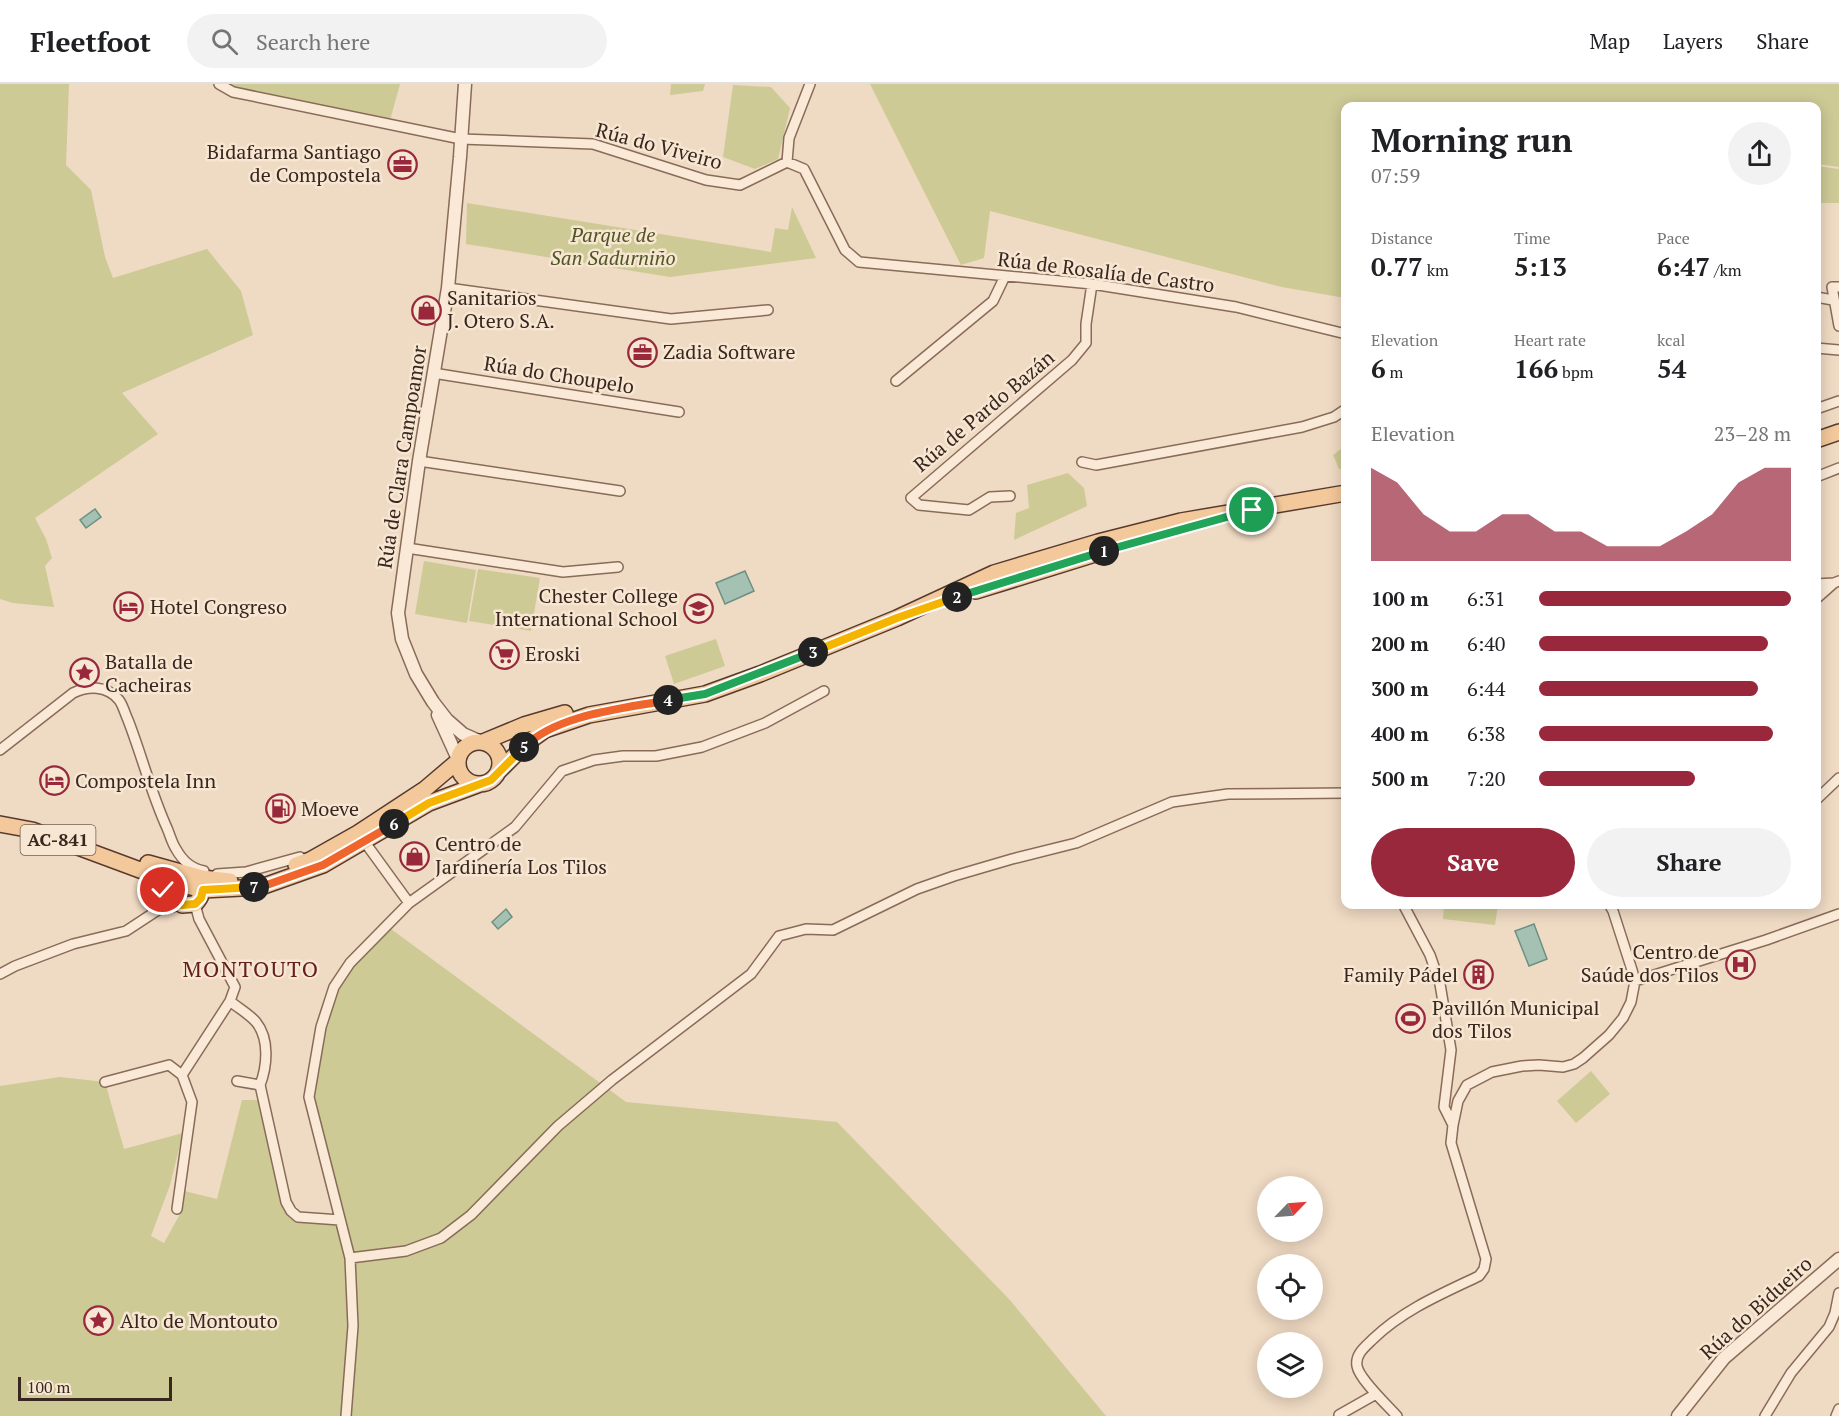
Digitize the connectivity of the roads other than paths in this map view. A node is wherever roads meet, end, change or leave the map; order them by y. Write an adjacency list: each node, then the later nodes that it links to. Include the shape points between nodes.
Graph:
1 (219, 84): 4 (street, Rúa do Viveiro, via 233,92)
2 (465, 84): 4 (street, Rúa de Clara Campoamor)
3 (810, 84): 5 (street, via 789,138)
4 (461, 139): 5 (street, Rúa do Viveiro, via 593,144 706,180 740,185); 9 (street, Rúa de Clara Campoamor)
5 (788, 162): 6 (street, Rúa de Rosalía de Castro, via 804,169 845,250 859,262)
6 (1005, 276): 7 (street, Rúa de Rosalía de Castro); 18 (street, via 993,301)
7 (1092, 284): 14 (street, Rúa de Rosalía de Castro, via 1236,308); 33 (street, Rúa de Pardo Bazán, via 1086,343 911,498 919,505 969,510 990,497)
8 (1839, 287): 11 (street, via 1832,287)
9 (448, 288): 12 (street, via 671,319); 17 (street, Rúa de Clara Campoamor)
10 (1821, 298): 11 (street)
11 (1833, 300): 13 (street)
12 (768, 310)
13 (1839, 326)
14 (1341, 333)
15 (1821, 348): 16 (street)
16 (1839, 350)
17 (433, 373): 21 (street, Rúa do Choupelo); 27 (street, Rúa de Clara Campoamor)
18 (896, 381)
19 (1839, 400): 20 (street)
20 (1821, 407)
21 (679, 412)
22 (1341, 412): 28 (street, via 1302,427 1096,465)
23 (1839, 426): 24 (main road)
24 (1821, 431)
25 (1839, 432): 26 (main road)
26 (1821, 438)
27 (419, 461): 31 (street); 34 (street, Rúa de Clara Campoamor)
28 (1082, 462)
29 (1839, 468): 30 (street)
30 (1821, 475)
31 (620, 491)
32 (1341, 495): 40 (main road, AC-841, via 1181,522 994,573 760,674 705,694)
33 (1010, 496)
34 (407, 548): 35 (street, via 563,572); 41 (street, Rúa de Clara Campoamor, via 398,613 402,639)
35 (618, 567)
36 (1837, 582): 37 (street); 38 (street)
37 (1821, 584)
38 (1821, 595)
39 (824, 691): 55 (street, via 765,723 702,747 656,756 594,760 562,771 515,827)
40 (662, 701): 42 (main road, AC-841, via 590,705); 45 (main road, AC-841, via 589,715 545,730)
41 (433, 702): 42 (street, via 463,734); 44 (street)
42 (481, 742): 44 (main road, AC-841, via 463,748); 45 (main road, via 498,753)
43 (0, 750): 52 (street, via 73,693 92,687 111,692 120,701 176,850 197,870 220,874 246,872 301,857 338,840)
44 (458, 760): 47 (main road, via 464,778); 52 (main road, AC-841)
45 (498, 772): 47 (main road, AC-841)
46 (1839, 778): 49 (street)
47 (480, 784): 52 (main road, AC-841, via 429,803)
48 (1341, 793): 69 (street, via 1228,794 1172,802 1076,843 917,889 833,930 806,929 779,936 751,974 558,1126 471,1215 441,1238 406,1251)
49 (1821, 795)
50 (0, 814): 54 (main road, AC-841, via 111,851)
51 (0, 824): 54 (main road, AC-841, via 32,830 114,861)
52 (361, 837): 53 (main road, AC-841, via 260,879); 55 (street)
53 (202, 884): 54 (main road, AC-841); 54 (main road, via 201,898)
54 (180, 892): 59 (street, via 126,931 74,944); 61 (street, via 235,987)
55 (409, 903): 68 (street, via 350,963 334,987 321,1027 309,1097)
56 (1406, 909): 66 (street, via 1440,984 1451,1050 1444,1107)
57 (1613, 909): 60 (street)
58 (1839, 914): 60 (street)
59 (0, 974)
60 (1635, 981): 66 (street, via 1623,1018 1583,1058 1563,1067 1522,1066 1479,1078 1467,1085 1458,1101)
61 (230, 1001): 62 (street); 65 (street, via 257,1023 266,1046)
62 (182, 1075): 64 (street, via 169,1065); 67 (street, via 192,1102)
63 (237, 1081): 65 (street)
64 (105, 1082)
65 (260, 1085): 68 (street, via 291,1211 298,1217)
66 (1453, 1125): 72 (street, via 1451,1143 1482,1243 1484,1269 1479,1276 1400,1316 1363,1349 1357,1365)
67 (177, 1209)
68 (340, 1220): 69 (street)
69 (350, 1258): 75 (street, via 353,1326)
70 (1839, 1259): 77 (street, Rúa do Bidueiro, via 1724,1358)
71 (1839, 1293): 78 (street, via 1829,1327 1791,1373)
72 (1376, 1394): 74 (street); 76 (street)
73 (1839, 1409): 79 (street)
74 (1339, 1414)
75 (346, 1416)
76 (1397, 1416)
77 (1678, 1416)
78 (1765, 1416)
79 (1836, 1416)

